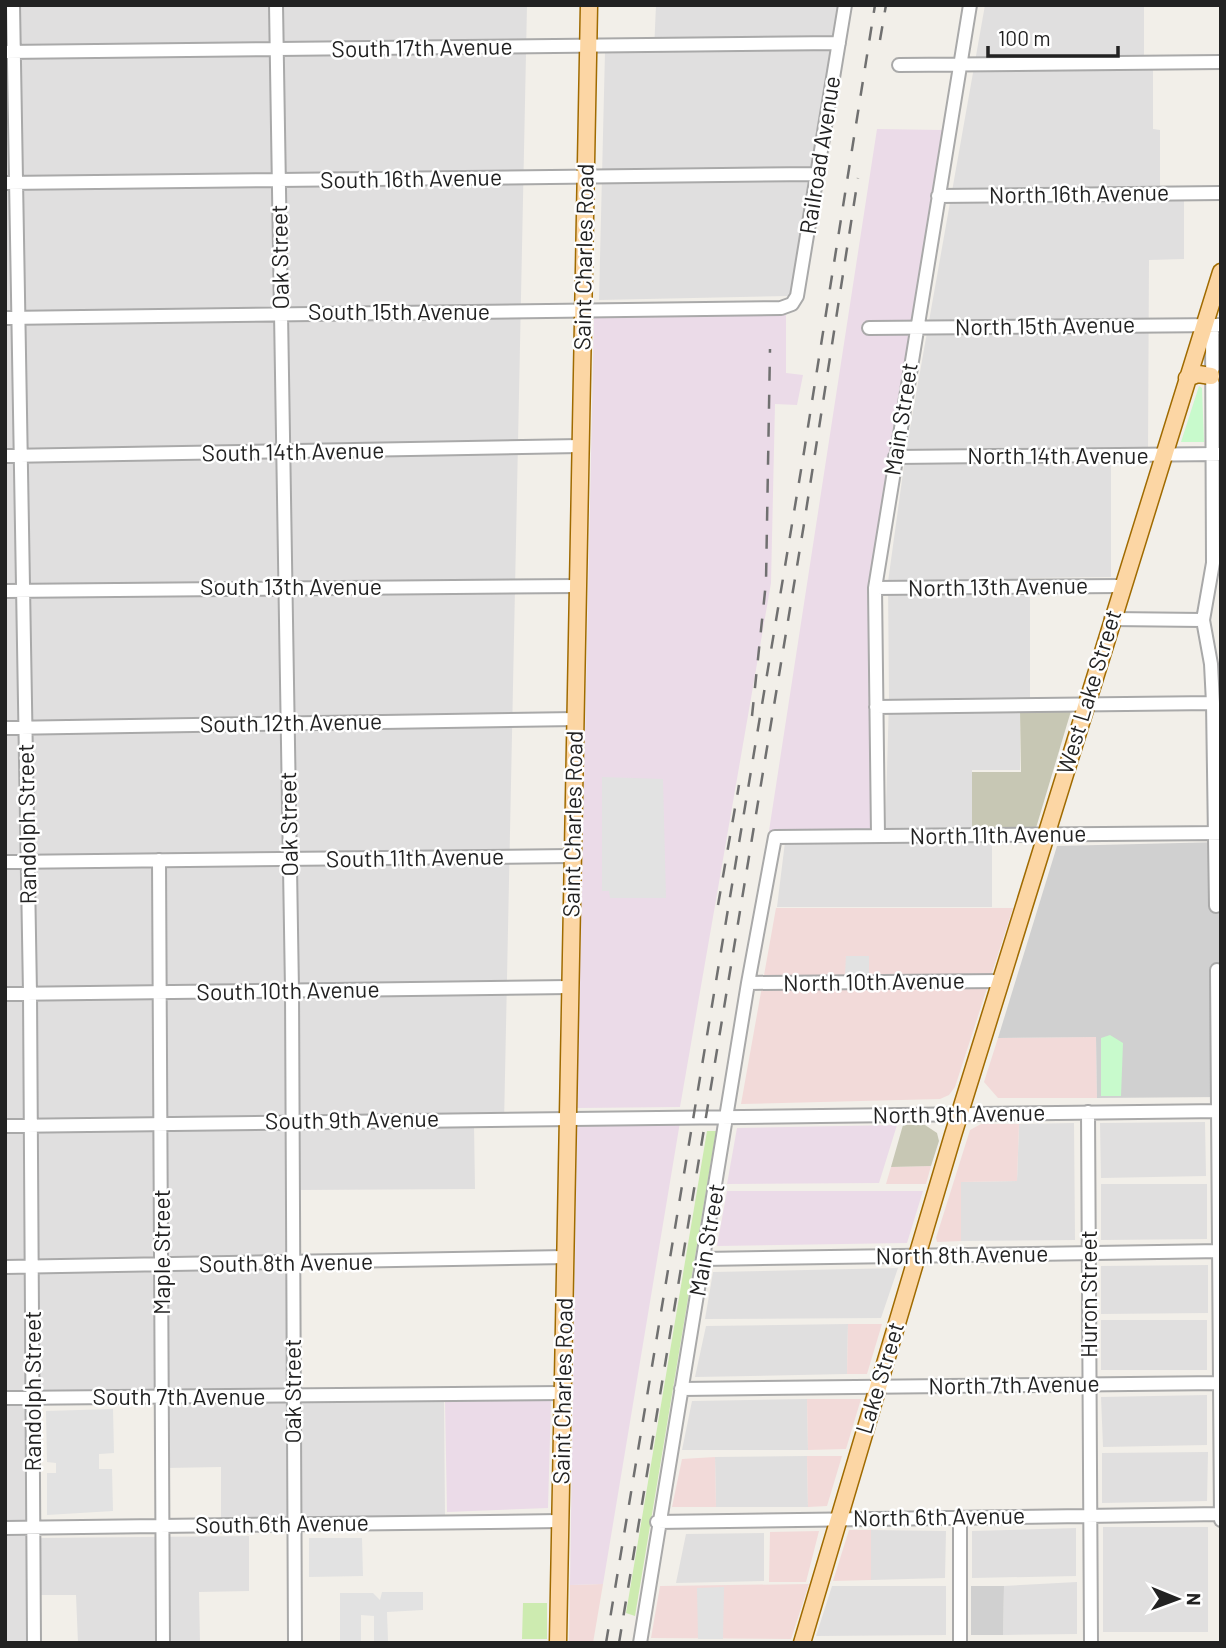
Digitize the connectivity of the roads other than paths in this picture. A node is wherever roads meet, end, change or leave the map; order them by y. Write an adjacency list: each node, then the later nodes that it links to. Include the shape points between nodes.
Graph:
1 (13, 5): 9 (street, Randolph Street)
2 (276, 5): 8 (street, Oak Street)
3 (589, 5): 7 (main road, Saint Charles Road)
4 (845, 5): 6 (street, Railroad Avenue)
5 (970, 5): 11 (street, Main Street)
6 (839, 43): 7 (street, South 17th Avenue); 13 (street, Railroad Avenue)
7 (588, 46): 8 (street, South 17th Avenue); 14 (main road, Saint Charles Road)
8 (276, 49): 9 (street, South 17th Avenue); 15 (street, Oak Street)
9 (10, 52): 16 (street, Randolph Street)
10 (1221, 62): 11 (street)
11 (960, 64): 12 (street); 18 (street, Main Street)
12 (899, 65)
13 (817, 174): 14 (street, South 16th Avenue); 20 (street, Railroad Avenue)
14 (586, 177): 15 (street, South 16th Avenue); 21 (main road, Saint Charles Road)
15 (279, 182): 16 (street, South 16th Avenue); 22 (street, Oak Street)
16 (11, 183): 23 (street, Randolph Street)
17 (1221, 193): 18 (street, North 16th Avenue)
18 (938, 196): 26 (street, Main Street)
19 (1221, 272): 24 (main road, West Lake Street)
20 (792, 304): 21 (street, South 15th Avenue, via 781,308)
21 (583, 311): 22 (street, South 15th Avenue); 29 (main road, Saint Charles Road)
22 (281, 313): 23 (street, South 15th Avenue); 30 (street, Oak Street)
23 (12, 318): 34 (street, Randolph Street)
24 (1212, 325): 26 (street, North 15th Avenue); 27 (street); 28 (main road, West Lake Street)
25 (869, 328): 26 (street, North 15th Avenue)
26 (916, 328): 35 (street, Main Street)
27 (1211, 376): 28 (main road); 31 (street)
28 (1187, 378): 32 (main road, West Lake Street)
29 (580, 446): 30 (street, South 14th Avenue); 37 (main road, Saint Charles Road)
30 (283, 452): 34 (street, South 14th Avenue); 36 (street, Oak Street)
31 (1217, 454): 32 (street, North 14th Avenue); 43 (street, via 1213,562)
32 (1163, 455): 35 (street, North 14th Avenue); 38 (main road, West Lake Street)
33 (5, 456): 34 (street, South 14th Avenue)
34 (21, 456): 41 (street, Randolph Street)
35 (895, 457): 39 (street, Main Street)
36 (285, 586): 37 (street, South 13th Avenue); 41 (street, South 13th Avenue); 48 (street, Oak Street)
37 (578, 586): 47 (main road, Saint Charles Road)
38 (1122, 586): 39 (street, North 13th Avenue); 42 (main road, West Lake Street)
39 (875, 588): 46 (street, Main Street)
40 (5, 591): 41 (street, South 13th Avenue)
41 (23, 591): 50 (street, Randolph Street)
42 (1111, 620): 43 (street, North 13th Avenue); 45 (main road, West Lake Street)
43 (1203, 620): 44 (street)
44 (1213, 703): 45 (street); 51 (street)
45 (1085, 704): 46 (street); 52 (main road, West Lake Street)
46 (876, 707): 53 (street, Main Street)
47 (576, 719): 48 (street, South 12th Avenue); 55 (main road, Saint Charles Road)
48 (288, 723): 50 (street, South 12th Avenue); 56 (street, Oak Street)
49 (5, 728): 50 (street, South 12th Avenue)
50 (26, 728): 59 (street, Randolph Street)
51 (1218, 833): 52 (street, North 11th Avenue); 60 (street)
52 (1045, 835): 53 (street, North 11th Avenue); 62 (main road, West Lake Street)
53 (878, 836): 54 (street, North 11th Avenue)
54 (775, 837): 63 (street, Main Street)
55 (572, 856): 56 (street, South 11th Avenue); 64 (main road, Saint Charles Road)
56 (290, 859): 57 (street, South 11th Avenue); 65 (street, Oak Street)
57 (159, 860): 59 (street, South 11th Avenue); 66 (street, Maple Street)
58 (5, 862): 59 (street, South 11th Avenue)
59 (28, 862): 67 (street, Randolph Street)
60 (1216, 906)
61 (1217, 970): 69 (street)
62 (1001, 981): 63 (street, North 10th Avenue); 71 (main road, West Lake Street)
63 (748, 983): 73 (street, Main Street)
64 (570, 987): 65 (street, South 10th Avenue); 74 (main road, Saint Charles Road)
65 (292, 990): 66 (street, South 10th Avenue); 75 (street, Oak Street)
66 (159, 992): 67 (street, South 10th Avenue); 76 (street, Maple Street)
67 (30, 993): 68 (street, South 10th Avenue); 77 (street, Randolph Street)
68 (5, 994)
69 (1220, 1111): 70 (street, North 9th Avenue); 79 (street)
70 (1088, 1112): 71 (street, North 9th Avenue); 80 (street, Huron Street)
71 (960, 1114): 73 (street, North 9th Avenue); 81 (main road, Lake Street)
72 (698, 1116): 73 (street, North 9th Avenue); 74 (street, South 9th Avenue)
73 (727, 1116): 83 (street, Main Street)
74 (568, 1118): 75 (street, South 9th Avenue); 82 (main road, Saint Charles Road)
75 (293, 1120): 76 (street, South 9th Avenue); 84 (street, Oak Street)
76 (160, 1124): 77 (street, South 9th Avenue); 85 (street, Maple Street)
77 (31, 1125): 78 (street, South 9th Avenue); 86 (street, Randolph Street)
78 (5, 1126)
79 (1220, 1251): 80 (street, North 8th Avenue); 88 (street)
80 (1089, 1253): 81 (street, North 8th Avenue); 89 (street, Huron Street)
81 (917, 1255): 83 (street, North 8th Avenue); 90 (main road, Lake Street)
82 (566, 1257): 84 (street, South 8th Avenue); 92 (main road, Saint Charles Road)
83 (703, 1259): 91 (street, Main Street)
84 (294, 1264): 85 (street, South 8th Avenue); 93 (street, Oak Street)
85 (162, 1265): 86 (street, South 8th Avenue); 94 (street, Maple Street)
86 (32, 1267): 87 (street, South 8th Avenue); 96 (street, Randolph Street)
87 (5, 1268)
88 (1220, 1383): 89 (street, North 7th Avenue); 97 (street)
89 (1090, 1384): 90 (street, North 7th Avenue); 98 (street, Huron Street)
90 (877, 1387): 91 (street, North 7th Avenue); 100 (main road, Lake Street)
91 (681, 1389): 103 (street, Main Street)
92 (563, 1393): 93 (street, South 7th Avenue); 102 (main road, Saint Charles Road)
93 (293, 1396): 94 (street, South 7th Avenue); 104 (street, Oak Street)
94 (162, 1397): 96 (street, South 7th Avenue); 105 (street, Maple Street)
95 (5, 1398): 96 (street, South 7th Avenue)
96 (33, 1398): 107 (street, Randolph Street)
97 (1221, 1514): 98 (street, North 6th Avenue); 101 (street)
98 (1090, 1516): 99 (street, North 6th Avenue); 115 (street, Huron Street)
99 (960, 1517): 100 (street, North 6th Avenue); 114 (street)
100 (838, 1518): 103 (street, North 6th Avenue); 113 (main road, Lake Street)
101 (1221, 1520)
102 (560, 1521): 104 (street, South 6th Avenue); 111 (main road, Saint Charles Road)
103 (657, 1522): 112 (street, Main Street)
104 (294, 1524): 105 (street, South 6th Avenue); 110 (street, Oak Street)
105 (163, 1526): 107 (street, South 6th Avenue); 109 (street, Maple Street)
106 (5, 1528): 107 (street, South 6th Avenue)
107 (33, 1528): 108 (street, Randolph Street)
108 (34, 1643)
109 (163, 1643)
110 (295, 1643)
111 (558, 1643)
112 (640, 1643)
113 (802, 1643)
114 (960, 1643)
115 (1091, 1643)

